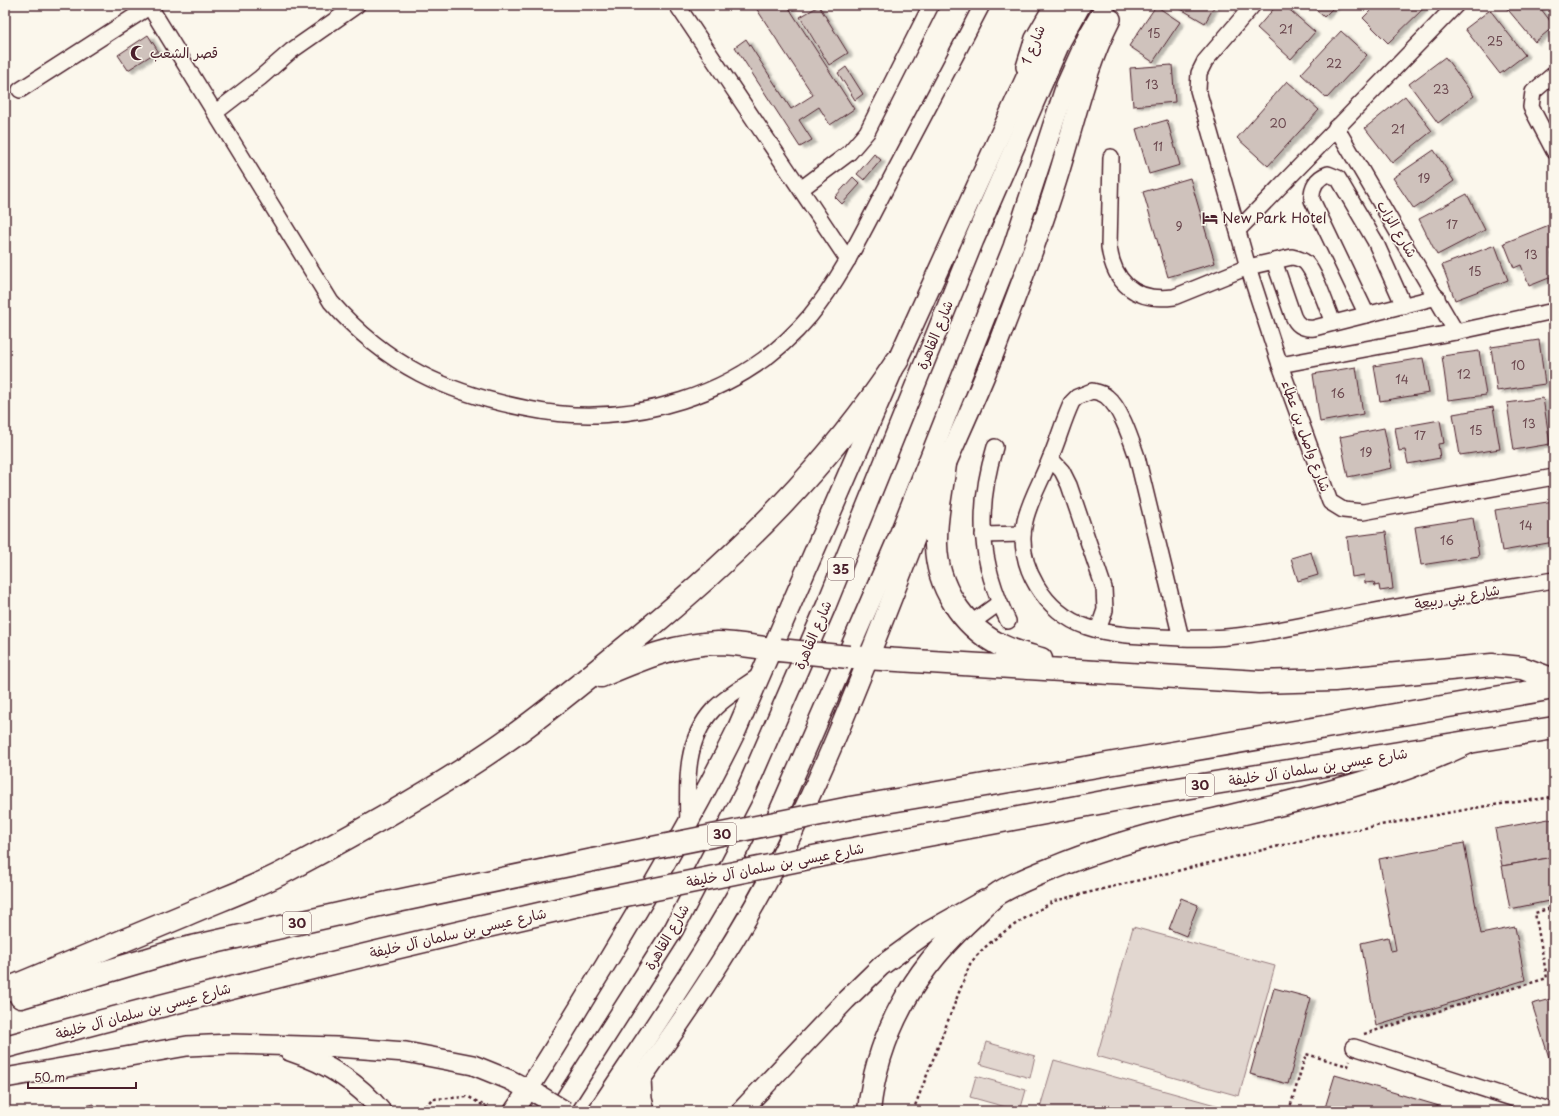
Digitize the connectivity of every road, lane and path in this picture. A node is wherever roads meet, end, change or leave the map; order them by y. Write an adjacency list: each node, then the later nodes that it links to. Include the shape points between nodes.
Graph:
1 (357, 5): 16 (street, via 291,51)
2 (677, 5): 20 (street)
3 (931, 5): 20 (street, via 867,132 849,153)
4 (982, 5): 22 (street)
5 (1052, 5): 14 (street, شارع 1, via 1028,49 1024,61)
6 (1066, 5): 14 (main road, via 1049,28)
7 (1081, 5): 70 (main road, شارع القاهرة / 35, via 1061,41 974,240 826,606 747,788 674,929)
8 (1106, 5): 72 (main road, via 1089,34 1066,85 1014,247 897,540 774,823 756,861 715,933)
9 (1118, 5): 35 (main road, via 1092,61 1046,216 999,341)
10 (1253, 5): 21 (street, شارع واصل بن عطاء, via 1205,61 1199,73 1198,90)
11 (1456, 5): 17 (street)
12 (146, 6): 15 (street); 16 (street)
13 (1554, 74): 18 (street, via 1533,92 1531,107)
14 (1022, 86): 31 (main road)
15 (20, 90)
16 (216, 112): 22 (street, via 331,302 348,321 383,352 409,368 450,388 508,405 566,415 597,416 623,414 679,402 707,391 759,362 784,343 810,315)
17 (1336, 127): 21 (street); 25 (street, شارع الزاب)
18 (1554, 151)
19 (1111, 157): 24 (street, via 1109,247 1111,261 1124,284 1135,292 1160,299 1174,297)
20 (801, 189): 22 (street)
21 (1238, 230): 24 (street, شارع واصل بن عطاء)
22 (848, 260)
23 (1274, 261): 24 (street); 29 (street, via 1292,257 1306,264); 29 (street, via 1295,321 1309,328)
24 (1248, 267): 32 (street, شارع واصل بن عطاء)
25 (1437, 297): 26 (street); 30 (street, شارع الزاب)
26 (1404, 306): 28 (street); 28 (street, via 1375,241 1338,178 1328,174 1316,183 1312,200)
27 (1554, 311): 30 (street)
28 (1367, 315): 29 (street)
29 (1333, 323)
30 (1456, 332): 32 (street)
31 (896, 360): 45 (main road); 50 (highway, via 874,395 836,445 764,524 686,597)
32 (1280, 365): 36 (street, شارع واصل بن عطاء, via 1330,502 1344,510 1363,512)
33 (995, 447): 38 (street, via 984,490)
34 (1051, 459): 37 (street, via 1030,506); 43 (street, via 1062,471 1069,485 1104,588 1105,610); 44 (street, via 1072,402 1084,393 1092,392 1107,396 1122,420 1138,457)
35 (945, 464): 42 (highway, via 937,528 938,563 950,596); 46 (main road)
36 (1554, 477)
37 (1023, 534): 38 (street); 43 (street, شارع بني ربيعة, via 1026,560 1043,596 1062,614 1086,627)
38 (983, 535): 40 (street, via 988,570)
39 (1554, 580): 44 (street, شارع بني ربيعة, via 1360,613 1252,636)
40 (999, 603): 41 (street); 42 (street)
41 (1008, 621)
42 (970, 624): 47 (highway, via 998,644)
43 (1098, 630): 44 (street, شارع بني ربيعة)
44 (1180, 638)
45 (775, 650): 46 (highway, bridge); 48 (main road); 50 (highway, via 719,643 676,648)
46 (858, 658): 47 (highway); 64 (main road, via 816,782 788,841 722,960)
47 (1074, 670): 49 (highway, via 1300,682 1492,665 1522,668)
48 (760, 675): 55 (main road, via 737,729); 55 (street, via 713,709 701,729 689,763)
49 (1554, 680)
50 (579, 685): 58 (highway, via 522,729 460,771 280,874)
51 (1554, 688): 59 (highway, 30, bridge, via 850,808 388,903 179,950)
52 (1554, 728): 53 (highway, شارع عيسى بن سلمان آل خليفة / 30)
53 (1467, 743): 56 (highway, via 1423,763 1377,779 1112,846 1036,875); 61 (highway, شارع عيسى بن سلمان آل خليفة / 30, bridge, via 1141,795 596,901 392,947)
54 (1554, 797): 76 (path, via 1486,806 1320,836 1054,901 1016,923 980,951 970,964)
55 (688, 824): 65 (main road)
56 (998, 894): 66 (main road, via 929,931 881,966); 75 (highway, via 938,951 907,995 884,1043 874,1076)
57 (1554, 907): 62 (path, via 1535,913 1547,978 1359,1036)
58 (5, 990)
59 (5, 1001)
60 (273, 1046): 63 (main road, via 187,1046); 65 (main road, via 372,1048 433,1056 473,1065); 68 (main road, via 306,1057 337,1072 364,1092)
61 (5, 1047)
62 (1354, 1048): 77 (path, via 1348,1066 1306,1054); 78 (street)
63 (5, 1078)
64 (641, 1078): 73 (main road); 74 (main road)
65 (534, 1092): 67 (main road); 71 (main road, bridge)
66 (746, 1106)
67 (509, 1108): 69 (path, via 493,1111 469,1097 432,1099)
68 (381, 1111)
69 (421, 1111)
70 (558, 1111)
71 (565, 1111)
72 (598, 1111)
73 (619, 1111)
74 (645, 1111)
75 (869, 1111)
76 (913, 1111)
77 (1289, 1111)
78 (1552, 1111)

